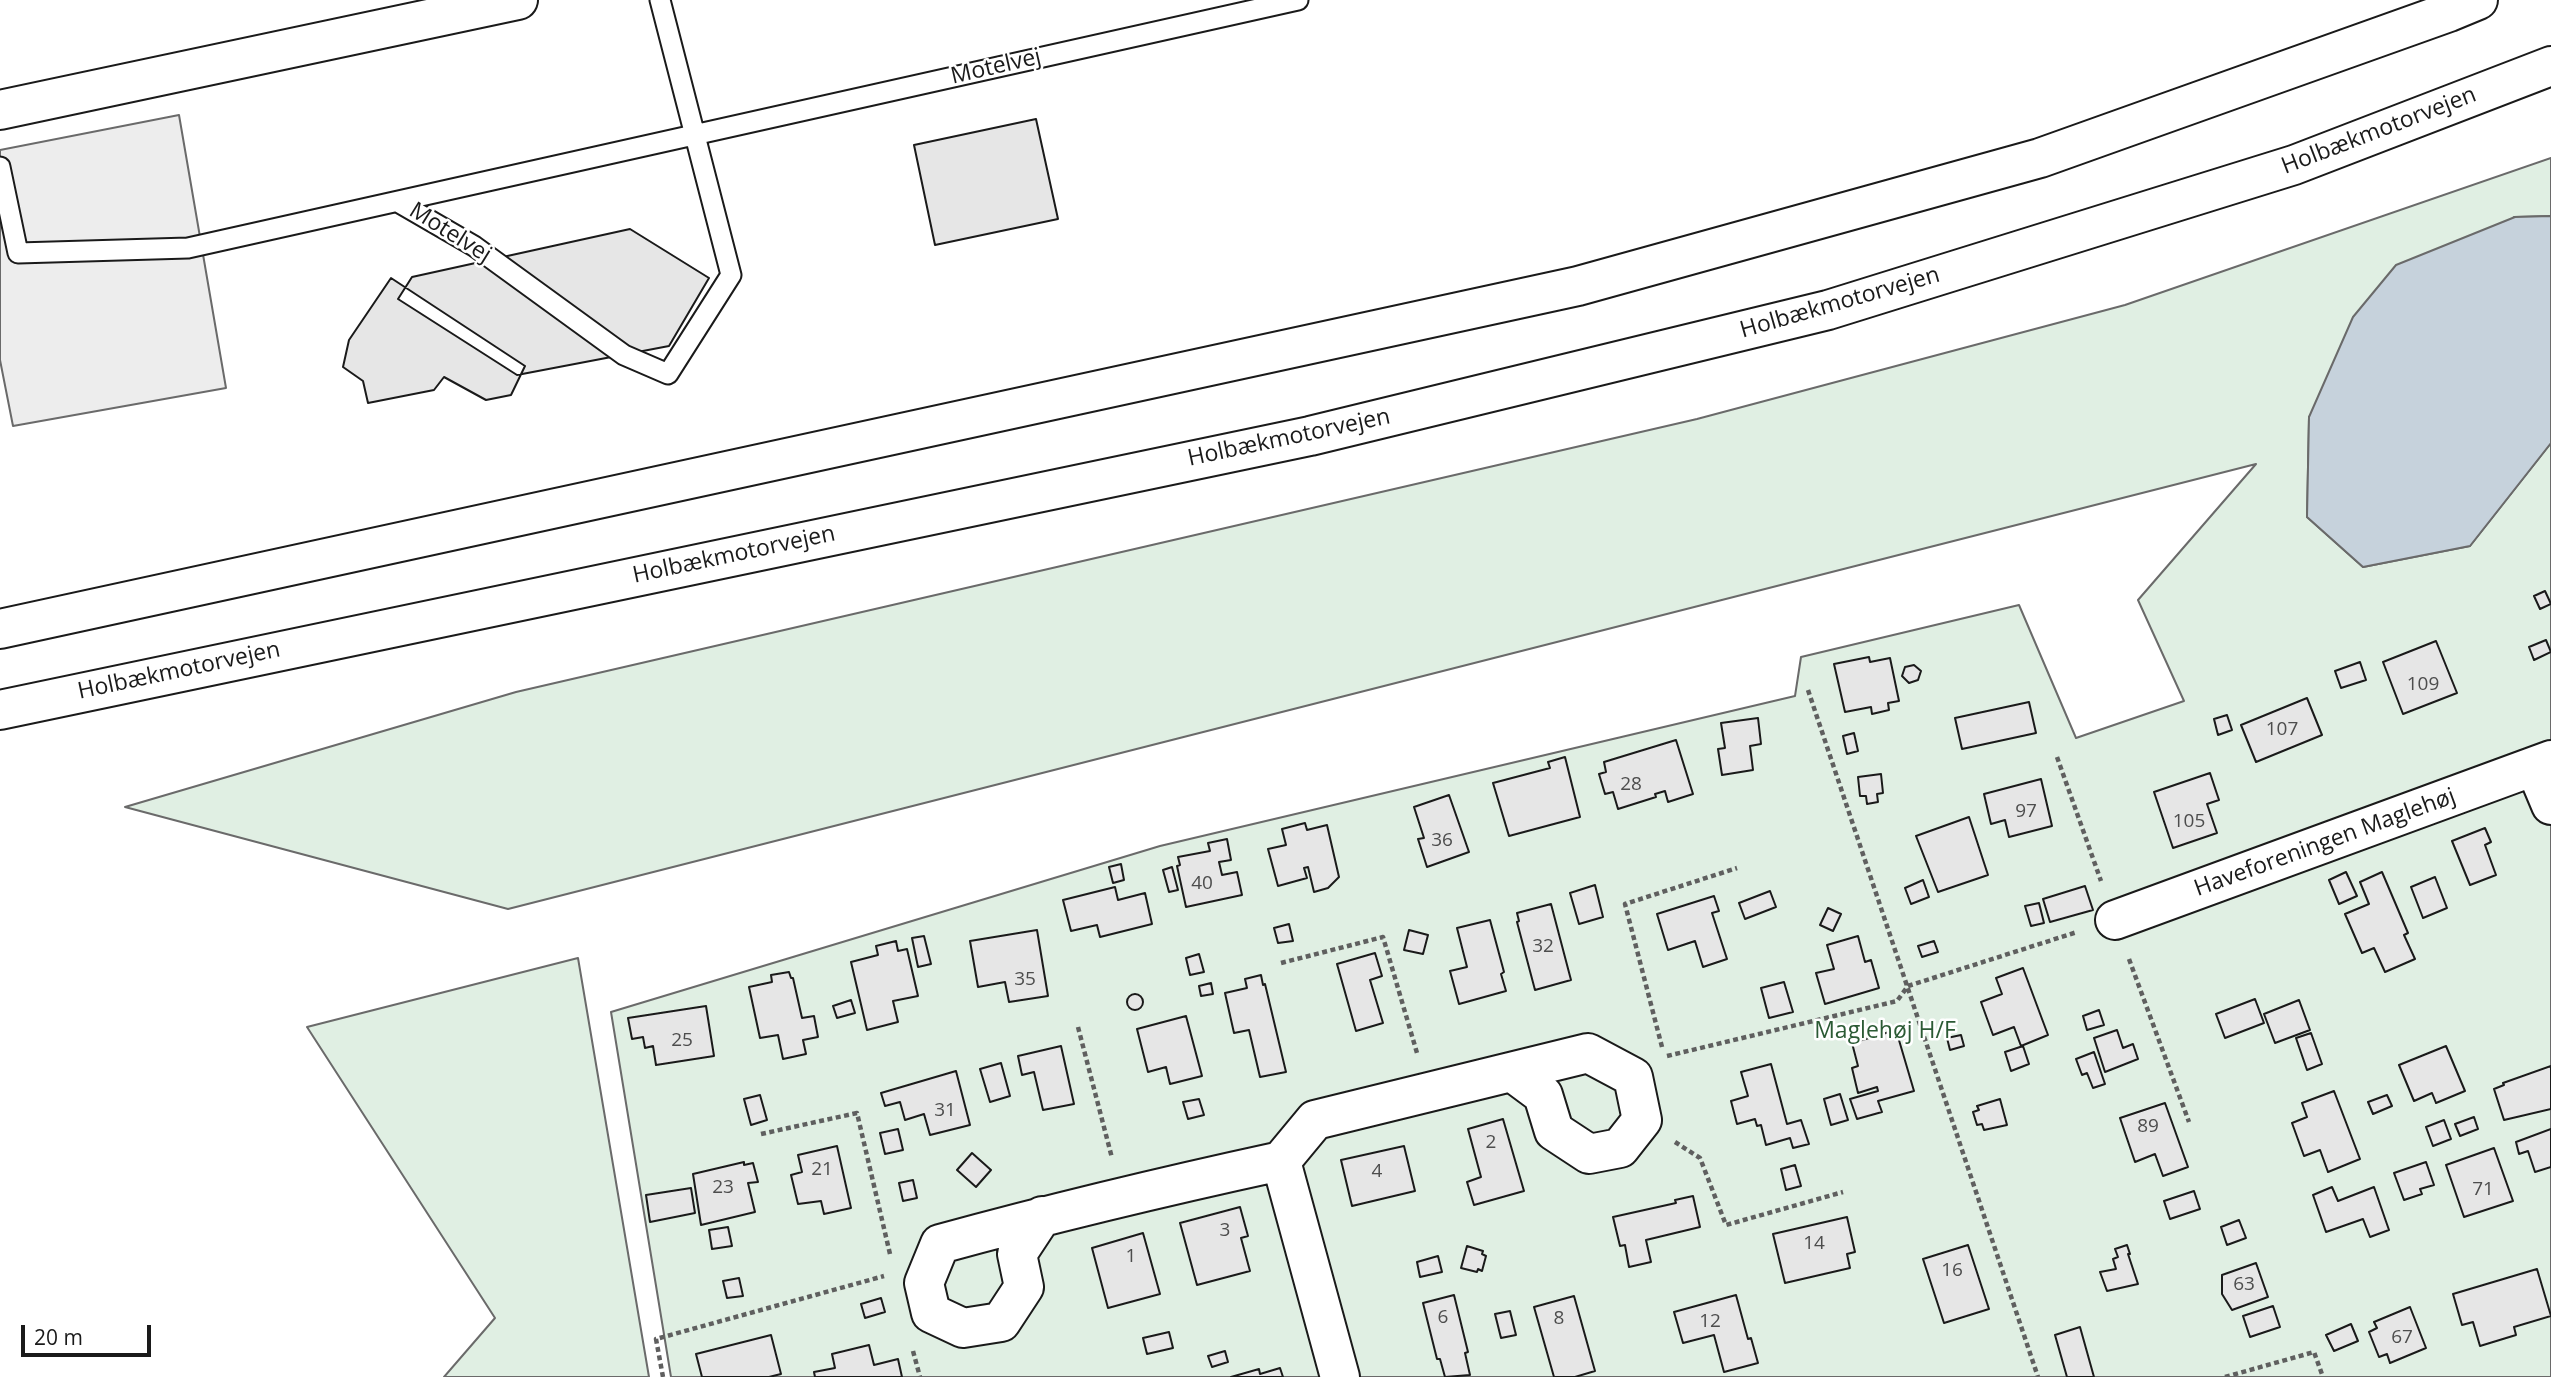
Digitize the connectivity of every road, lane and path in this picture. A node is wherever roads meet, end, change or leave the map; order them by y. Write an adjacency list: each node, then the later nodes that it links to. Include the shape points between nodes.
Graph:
1 (518, 0): 6 (main road)
2 (660, 0): 7 (lane)
3 (1298, 0): 7 (lane, Motelvej)
4 (2479, 0): 10 (main road, via 2040,158 1578,286)
5 (2551, 66): 11 (main road, Holbækmotorvejen, via 2294,165 1828,310 1310,436)
6 (0, 110)
7 (694, 135): 9 (lane, Motelvej); 9 (lane, Motelvej, via 731,275 668,374 624,355 474,246)
8 (0, 167): 9 (lane, Motelvej, via 18,253 188,248)
9 (398, 202)
10 (0, 629)
11 (299, 646): 13 (main road, Holbækmotorvejen); 14 (main road)
12 (1808, 690): 20 (path)
13 (0, 710)
14 (0, 737)
15 (2543, 764): 16 (main road, Haveforeningen Maglehøj); 18 (main road, Haveforeningen Maglehøj)
16 (2551, 805)
17 (1737, 868): 20 (path, via 1625,904 1665,1056 1897,1001)
18 (2115, 920): 20 (path)
19 (1281, 963): 23 (path, via 1384,937)
20 (1908, 986): 36 (path)
21 (1078, 1027): 28 (path)
22 (1512, 1072): 23 (main road); 24 (main road, via 1588,1053 1633,1077); 24 (main road, via 1543,1095 1554,1131 1589,1154 1620,1149)
23 (1429, 1092): 26 (main road, via 1315,1120)
24 (1642, 1120): 27 (path, via 1700,1158 1726,1225)
25 (761, 1134): 30 (path, via 857,1113)
26 (1281, 1161): 28 (main road); 35 (main road)
27 (1843, 1192)
28 (1121, 1196): 29 (main road)
29 (1042, 1216)
30 (892, 1260)
31 (895, 1273): 33 (path, via 656,1339)
32 (910, 1338): 34 (path)
33 (663, 1377)
34 (920, 1377)
35 (1340, 1377)
36 (2038, 1377)
37 (2225, 1377): 38 (path, via 2314,1352)
38 (2323, 1377)

